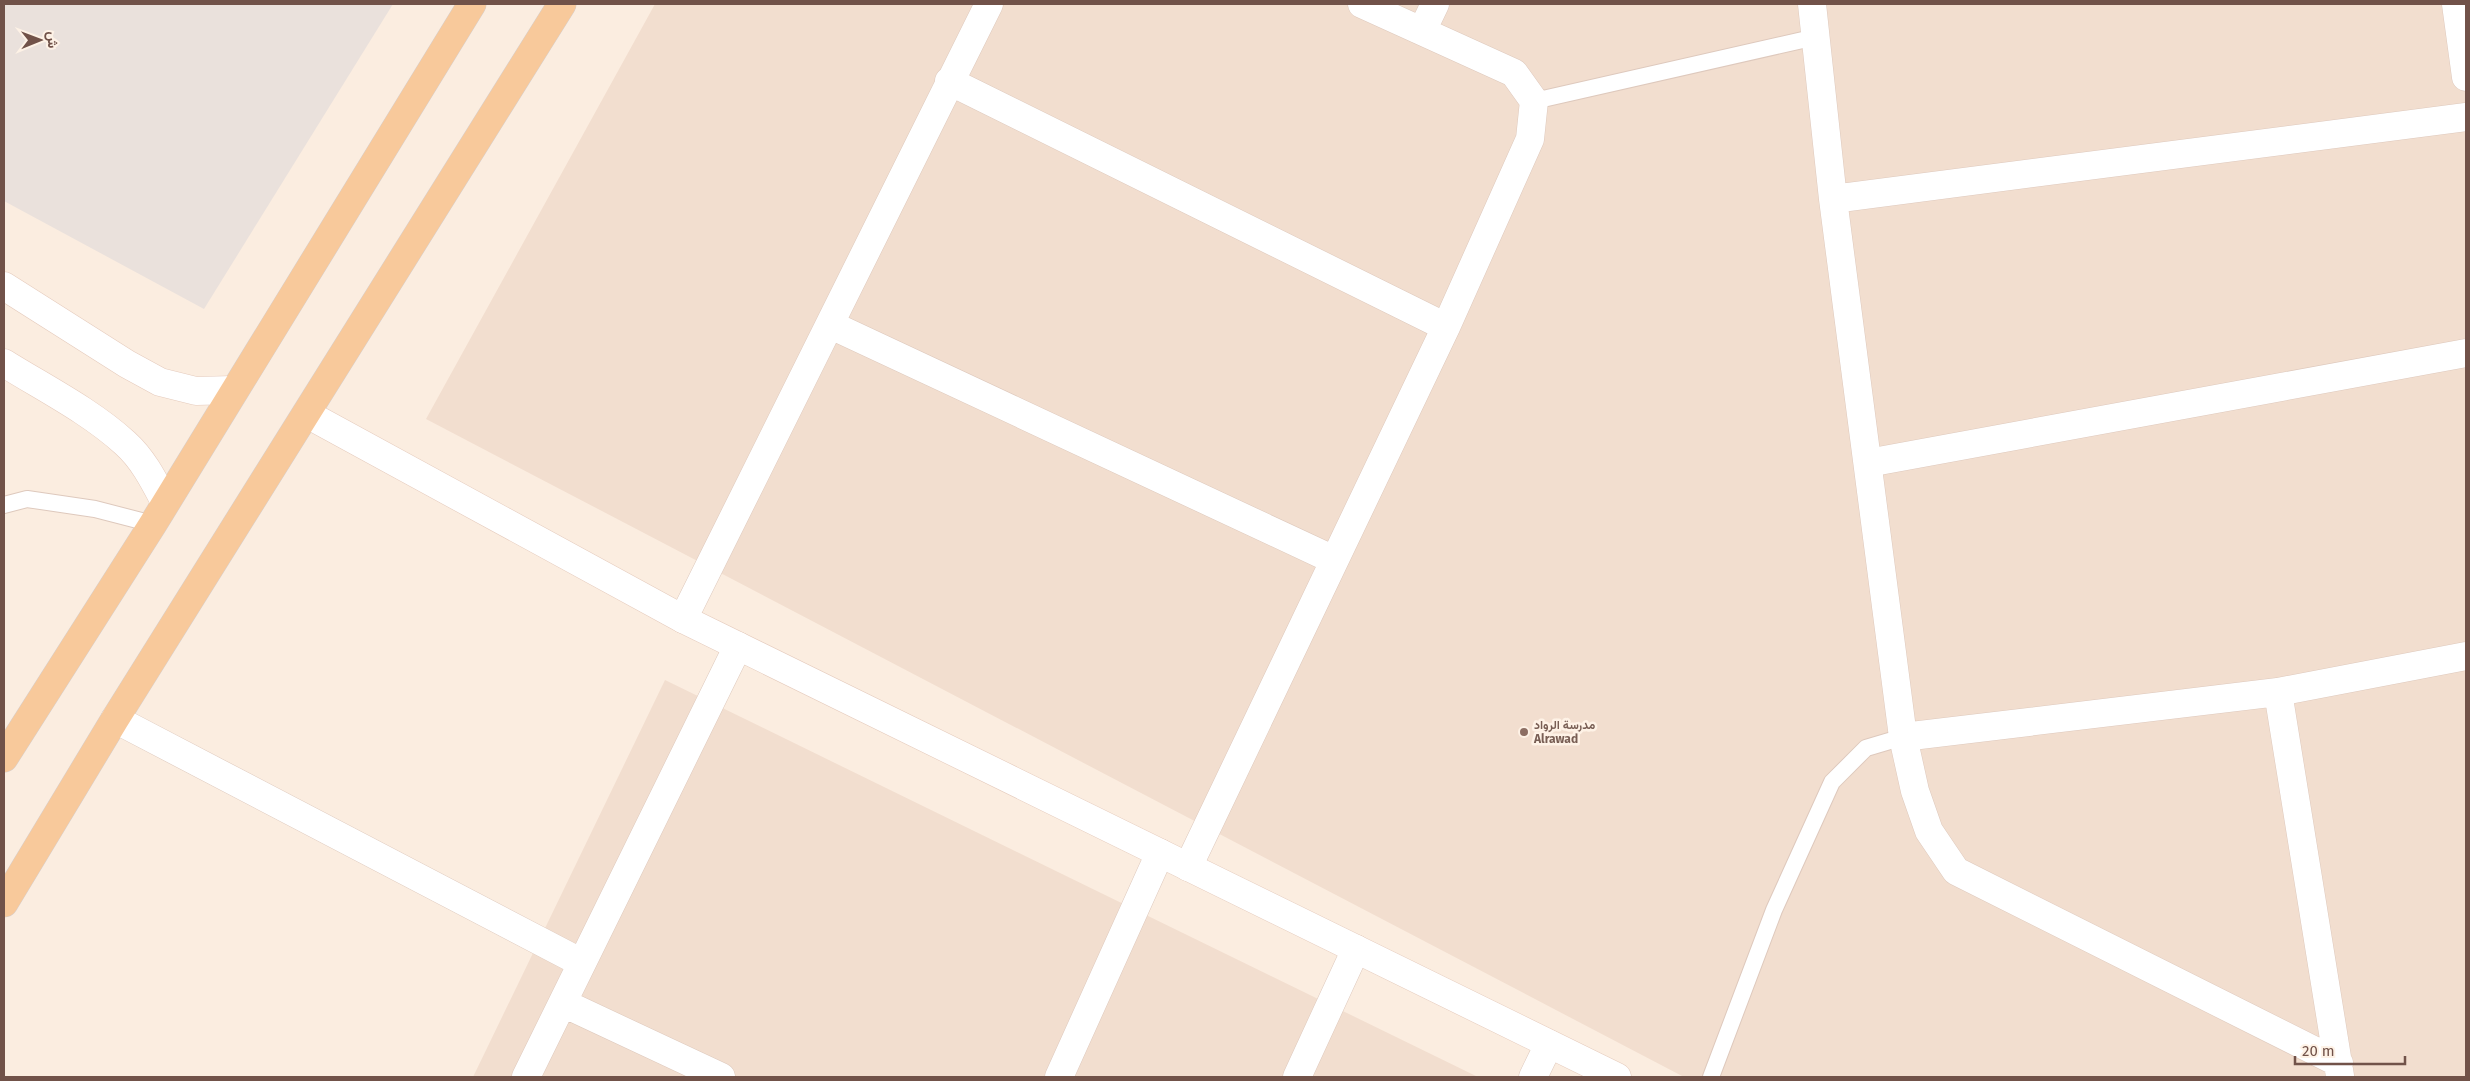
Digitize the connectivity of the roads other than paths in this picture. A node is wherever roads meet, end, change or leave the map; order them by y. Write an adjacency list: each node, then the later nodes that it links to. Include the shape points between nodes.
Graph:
1 (472, 4): 20 (main road)
2 (562, 4): 21 (main road)
3 (989, 4): 11 (street)
4 (1362, 4): 8 (street)
5 (1435, 4): 8 (street)
6 (1812, 4): 9 (street)
7 (2456, 4): 10 (street)
8 (1422, 31): 12 (street, via 1514,73)
9 (1816, 37): 12 (lane); 14 (street)
10 (2466, 73)
11 (949, 82): 16 (street); 17 (street)
12 (1534, 101): 17 (street, via 1530,139)
13 (2466, 117): 14 (street)
14 (1833, 199): 22 (street)
15 (4, 286): 20 (street, via 160,382 196,391)
16 (831, 325): 25 (street); 26 (street)
17 (1446, 327): 25 (street)
18 (2466, 353): 22 (street)
19 (4, 362): 24 (street, via 125,443 148,471)
20 (233, 390): 24 (main road)
21 (307, 414): 26 (street); 30 (main road)
22 (1868, 463): 31 (street)
23 (4, 505): 24 (lane, via 27,499 95,509)
24 (159, 513): 32 (main road)
25 (1334, 560): 34 (street)
26 (683, 619): 27 (street)
27 (738, 646): 33 (street); 37 (street)
28 (2466, 656): 29 (street)
29 (2278, 692): 31 (street); 40 (street)
30 (115, 719): 35 (main road); 37 (street)
31 (1903, 737): 40 (street, via 1915,791 1929,831 1956,871); 47 (lane, via 1866,748 1832,782 1774,910)
32 (4, 758)
33 (1160, 853): 34 (street); 43 (street)
34 (1188, 867): 36 (street)
35 (4, 903)
36 (1356, 949): 39 (street); 44 (street)
37 (582, 963): 38 (street)
38 (563, 1003): 41 (street); 42 (street)
39 (1549, 1044): 45 (street); 46 (street)
40 (2340, 1070)
41 (526, 1077)
42 (721, 1077)
43 (1059, 1077)
44 (1297, 1077)
45 (1533, 1077)
46 (1617, 1077)
47 (1711, 1077)

